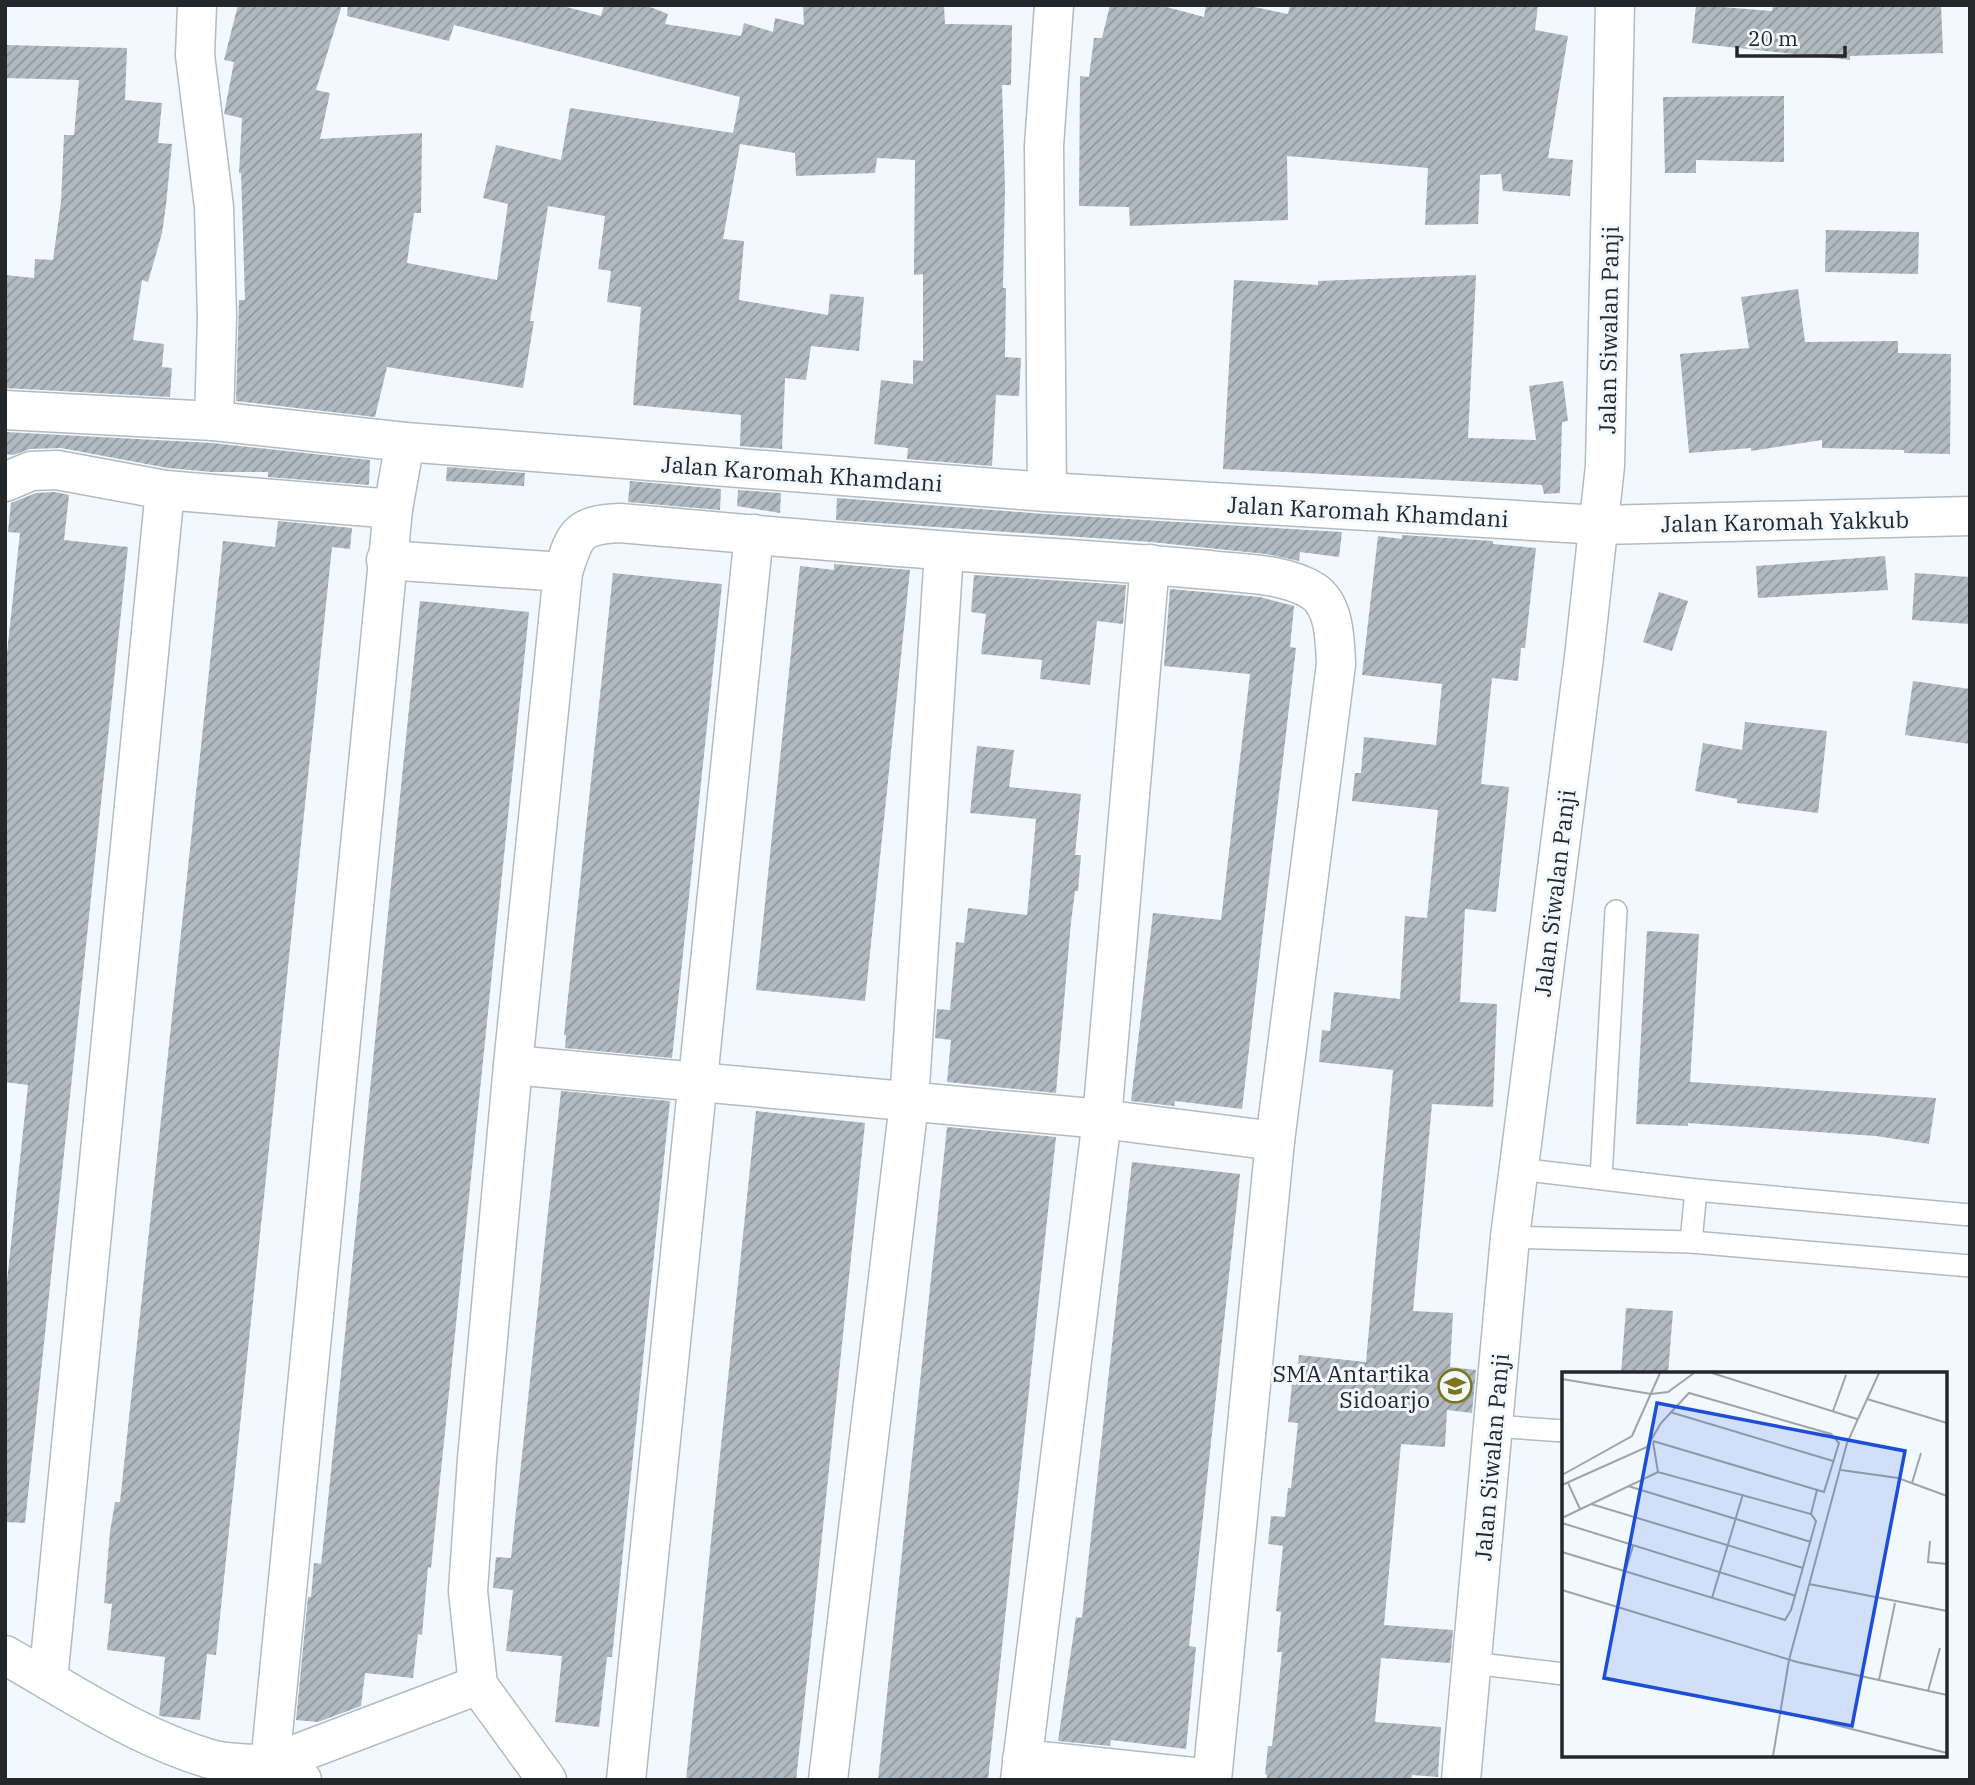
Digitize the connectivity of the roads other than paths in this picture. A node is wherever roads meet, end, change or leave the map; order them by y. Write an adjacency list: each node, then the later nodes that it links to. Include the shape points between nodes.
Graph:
1 (197, 5): 5 (street, via 195,55 214,207)
2 (1054, 5): 9 (street, via 1044,146)
3 (1615, 5): 13 (street, Jalan Siwalan Panji)
4 (5, 410): 5 (street, Jalan Karomah Khamdani)
5 (214, 421): 6 (street, Jalan Karomah Khamdani)
6 (405, 442): 9 (street, Jalan Karomah Khamdani); 11 (street)
7 (5, 482): 8 (street, via 31,471 57,470)
8 (165, 489): 11 (street); 37 (street)
9 (1047, 492): 13 (street, Jalan Karomah Khamdani)
10 (1970, 508): 12 (street)
11 (393, 509): 16 (street)
12 (1970, 516): 13 (street, Jalan Karomah Yakkub)
13 (1600, 525): 25 (street, Jalan Siwalan Panji)
14 (754, 534): 15 (street); 18 (street, via 602,524 579,532); 21 (street)
15 (944, 551): 17 (street); 22 (street)
16 (386, 560): 18 (street); 40 (street)
17 (1150, 564): 23 (street); 24 (street, via 1292,582 1315,592 1328,609 1335,639 1336,664)
18 (563, 572): 20 (street)
19 (1616, 911): 26 (lane)
20 (513, 1065): 21 (street); 38 (street, via 468,1591)
21 (698, 1084): 22 (street); 43 (street)
22 (909, 1103): 23 (street); 44 (street)
23 (1102, 1119): 24 (street); 39 (street)
24 (1275, 1141): 41 (street)
25 (1519, 1169): 26 (lane); 29 (street, Jalan Siwalan Panji)
26 (1601, 1178): 27 (lane)
27 (1696, 1190): 28 (lane); 30 (lane)
28 (1970, 1215)
29 (1510, 1237): 30 (lane); 32 (street, Jalan Siwalan Panji)
30 (1691, 1242): 31 (lane)
31 (1970, 1266)
32 (1493, 1426): 33 (lane); 35 (street, Jalan Siwalan Panji)
33 (1562, 1431)
34 (5, 1656): 37 (street)
35 (1472, 1663): 36 (lane); 45 (street, Jalan Siwalan Panji)
36 (1562, 1674)
37 (48, 1680): 40 (street, via 131,1729 212,1760)
38 (478, 1685): 40 (street); 42 (street)
39 (1021, 1769): 41 (street)
40 (286, 1772)
41 (1212, 1779)
42 (547, 1780)
43 (626, 1780)
44 (828, 1780)
45 (1461, 1780)

